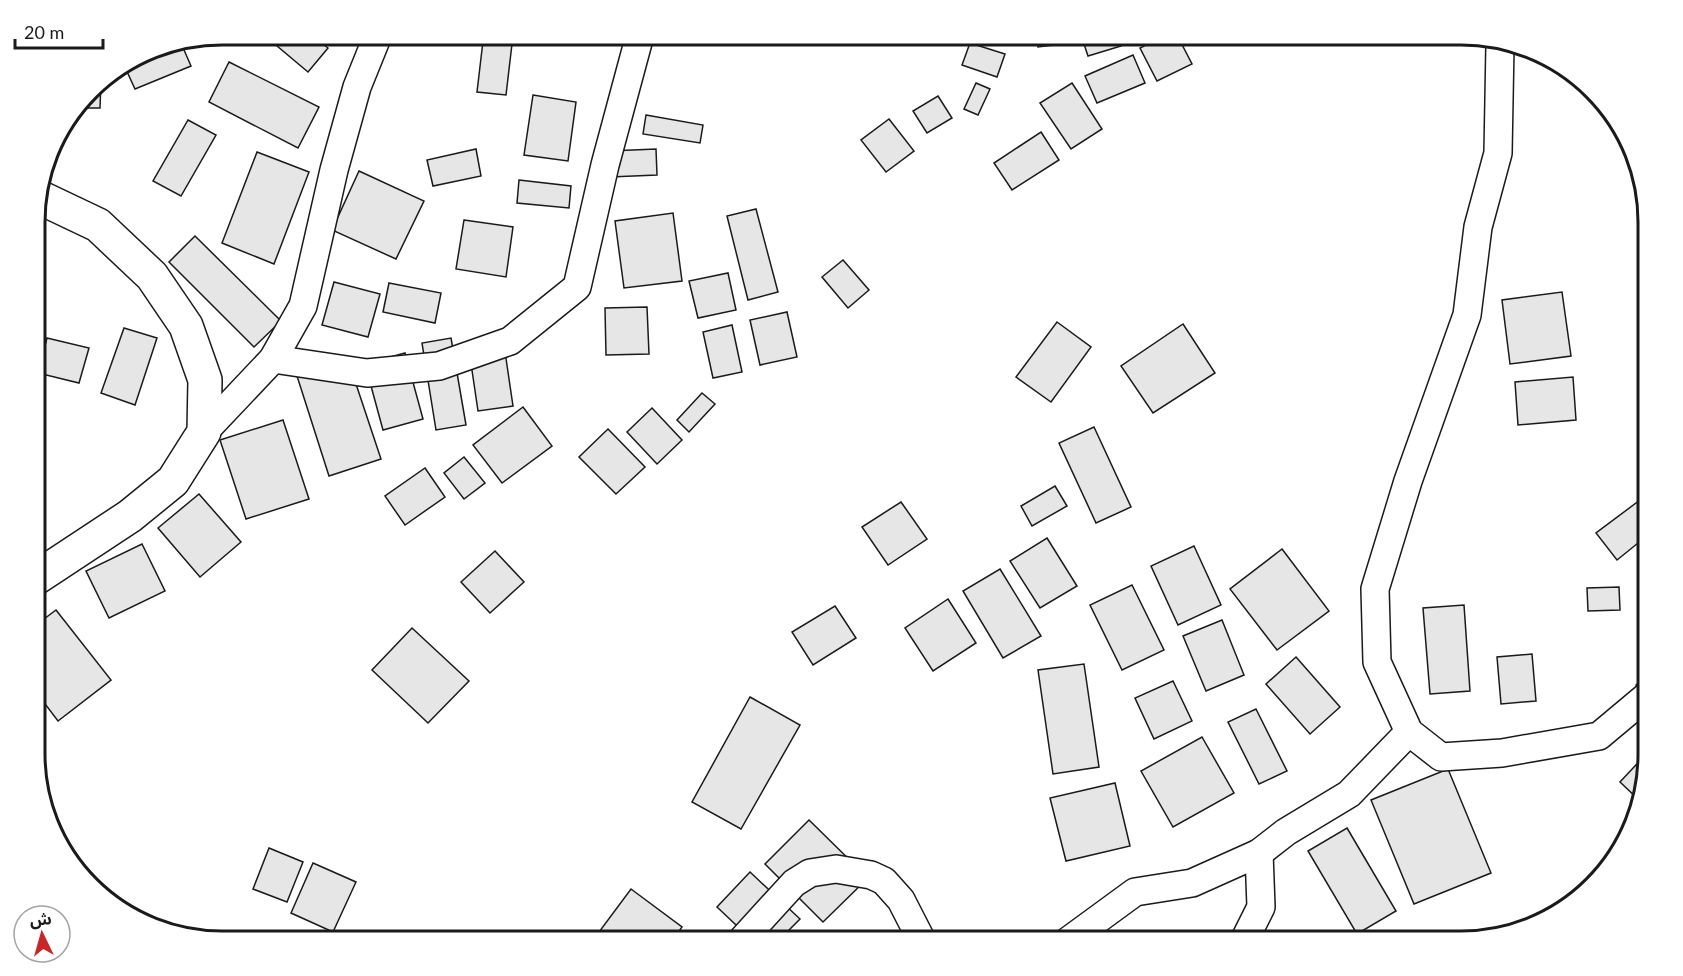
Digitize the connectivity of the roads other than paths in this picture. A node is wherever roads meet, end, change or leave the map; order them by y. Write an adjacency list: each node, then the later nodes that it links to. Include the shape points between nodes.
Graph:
1 (374, 45): 5 (street, via 333,170 303,306)
2 (637, 45): 5 (street, via 577,287 510,341 439,366 367,373)
3 (1500, 50): 9 (street, via 1498,153 1478,227 1467,315 1408,481 1375,589 1377,662)
4 (47, 201): 6 (street, via 98,225 152,276 186,326 205,380)
5 (273, 359): 6 (street)
6 (204, 432): 7 (street, via 173,481 130,516)
7 (45, 572)
8 (1638, 703): 9 (street, via 1599,736 1502,753 1441,757)
9 (1409, 732): 10 (street, via 1349,794)
10 (1259, 853): 13 (street, via 1192,883 1135,892); 14 (street, via 1262,907)
11 (750, 931): 12 (street, via 794,883 810,873 836,869 884,881 901,900)
12 (917, 931)
13 (1082, 931)
14 (1249, 931)

